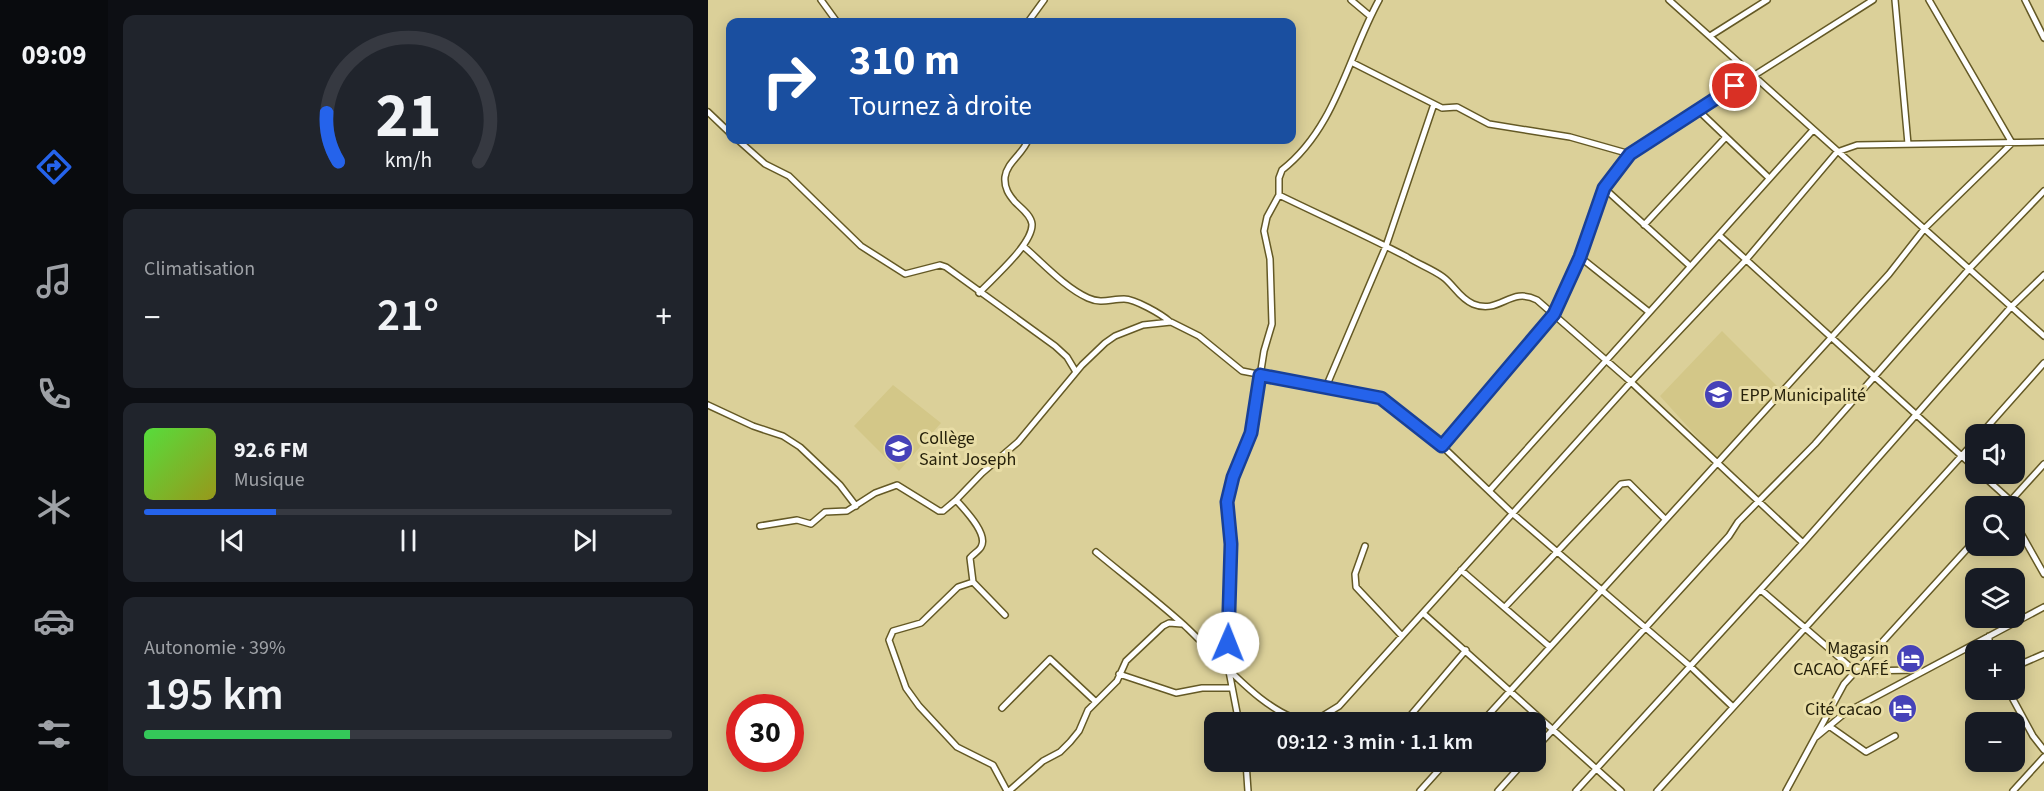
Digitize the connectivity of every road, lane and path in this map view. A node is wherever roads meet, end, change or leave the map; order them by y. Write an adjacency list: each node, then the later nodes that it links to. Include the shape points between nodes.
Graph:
1 (821, 0): 12 (street)
2 (1044, 0): 13 (street)
3 (1351, 0): 11 (street)
4 (1379, 0): 11 (street)
5 (1669, 0): 14 (street)
6 (1767, 0): 14 (street)
7 (1873, 0): 17 (street)
8 (1895, 0): 28 (street)
9 (1929, 0): 25 (street)
10 (2025, 0): 15 (street)
11 (1370, 16): 16 (street)
12 (834, 18)
13 (1031, 18)
14 (1710, 36): 17 (street)
15 (2044, 38)
16 (1353, 63): 18 (street); 34 (street, via 1314,135 1282,170)
17 (1753, 74): 19 (street); 22 (street)
18 (1434, 104): 30 (street, via 1464,109 1489,124 1570,137); 39 (street)
19 (1699, 111): 23 (street); 30 (street)
20 (708, 112): 21 (street)
21 (726, 129)
22 (1813, 130): 29 (street); 31 (street)
23 (1726, 137): 31 (street); 35 (street)
24 (2044, 142): 25 (street)
25 (2012, 143): 28 (street); 36 (street)
26 (742, 144): 45 (street, via 765,164 789,176 861,246 889,266 905,274 940,265)
27 (1028, 144): 38 (street, via 1005,176 1008,194 1032,224)
28 (1908, 144): 29 (street, via 1857,145)
29 (1837, 152): 36 (street); 41 (street)
30 (1630, 154): 32 (street)
31 (1769, 177): 37 (street)
32 (1604, 188): 35 (street); 40 (street)
33 (2044, 191): 43 (street)
34 (1279, 195): 39 (street); 55 (street, via 1264,231 1273,314)
35 (1644, 225): 42 (street)
36 (1925, 228): 43 (street); 51 (street)
37 (1720, 236): 41 (street); 42 (street)
38 (1023, 246): 45 (street); 49 (street, via 1090,299 1128,299)
39 (1386, 246): 48 (street, via 1444,277 1470,303 1483,308 1527,294); 58 (street)
40 (1580, 257): 47 (street); 48 (street)
41 (1745, 261): 51 (street); 57 (street)
42 (1690, 266): 47 (street)
43 (1970, 268): 46 (street); 56 (street)
44 (2044, 275): 46 (street)
45 (979, 293): 54 (street, via 1055,346)
46 (2011, 307): 50 (street); 60 (street)
47 (1649, 312): 52 (street)
48 (1554, 314): 52 (street); 62 (street)
49 (1171, 322): 54 (street, via 1143,325 1115,336); 55 (street, via 1199,336 1236,368)
50 (2044, 336)
51 (1831, 338): 56 (street); 66 (street)
52 (1606, 360): 57 (street); 69 (street)
53 (2044, 363): 61 (street)
54 (1076, 372): 72 (street, via 1018,442)
55 (1260, 375): 58 (street); 103 (street, via 1251,433 1227,502 1231,544)
56 (1875, 378): 60 (street); 73 (street)
57 (1631, 382): 66 (street); 75 (street)
58 (1326, 387): 62 (street, via 1381,398)
59 (708, 405): 74 (street, via 800,447)
60 (1918, 415): 64 (street); 79 (street)
61 (1990, 424)
62 (1442, 446): 69 (street)
63 (1965, 452): 64 (street)
64 (1961, 456): 65 (street); 94 (street)
65 (1965, 459)
66 (1718, 464): 73 (street); 76 (street)
67 (2044, 464): 71 (street)
68 (1992, 484): 70 (street)
69 (1490, 490): 75 (street)
70 (2005, 496)
71 (2015, 496)
72 (956, 500): 74 (street, via 939,511 897,485); 86 (street, via 974,520 982,542 969,562)
73 (1759, 501): 79 (street); 95 (street)
74 (856, 506): 77 (street, via 847,511 825,512 811,524 797,520)
75 (1512, 513): 81 (street); 84 (street)
76 (1665, 519): 81 (street, via 1636,488 1622,484); 87 (street)
77 (760, 526)
78 (2025, 540): 85 (street)
79 (1803, 543): 88 (street)
80 (1365, 546): 96 (street, via 1355,574 1356,587)
81 (1556, 551): 87 (street); 89 (street)
82 (1965, 551): 106 (street)
83 (1096, 552): 93 (street)
84 (1461, 570): 89 (street); 91 (street)
85 (2044, 574)
86 (973, 582): 92 (street); 128 (street, via 958,587 921,623 893,631 889,640 906,688 919,706 965,753 993,765)
87 (1600, 590): 95 (street); 99 (street)
88 (1761, 590): 94 (street); 104 (street)
89 (1505, 607): 99 (street)
90 (2044, 607): 97 (street)
91 (1424, 614): 96 (street); 100 (street)
92 (1005, 615)
93 (1183, 624): 103 (street); 107 (street, via 1162,626 1126,661)
94 (1804, 628): 106 (street); 112 (street)
95 (1645, 629): 104 (street); 118 (street)
96 (1402, 636): 103 (street, via 1339,706 1313,722 1300,722 1284,714 1257,695)
97 (1989, 636): 98 (street); 105 (street)
98 (1989, 640)
99 (1550, 647): 109 (street)
100 (1466, 650): 109 (street); 115 (street)
101 (2044, 654): 102 (street)
102 (2025, 663)
103 (1228, 666): 108 (street)
104 (1691, 667): 112 (street); 124 (street)
105 (1921, 670): 106 (street); 117 (street)
106 (1855, 671): 121 (street, via 1834,699)
107 (1119, 674): 108 (street, via 1176,693); 111 (street)
108 (1231, 688): 114 (street)
109 (1510, 690): 116 (street); 118 (street)
110 (2013, 700): 122 (street)
111 (1096, 702): 113 (street, via 1050,659); 128 (street, via 1070,742)
112 (1733, 706): 134 (street)
113 (1002, 708)
114 (1236, 712)
115 (1413, 712)
116 (1491, 712)
117 (1829, 726): 119 (street, via 1866,752); 121 (street)
118 (1552, 730): 120 (street); 124 (street)
119 (1895, 736)
120 (1546, 737)
121 (1813, 740): 135 (street)
122 (2044, 750)
123 (2044, 757): 136 (street)
124 (1596, 770): 132 (street); 133 (street)
125 (1247, 772): 129 (street)
126 (1437, 772): 130 (street)
127 (1515, 772): 131 (street)
128 (1008, 791)
129 (1248, 791)
130 (1420, 791)
131 (1498, 791)
132 (1576, 791)
133 (1621, 791)
134 (1657, 791)
135 (1786, 791)
136 (2013, 791)

